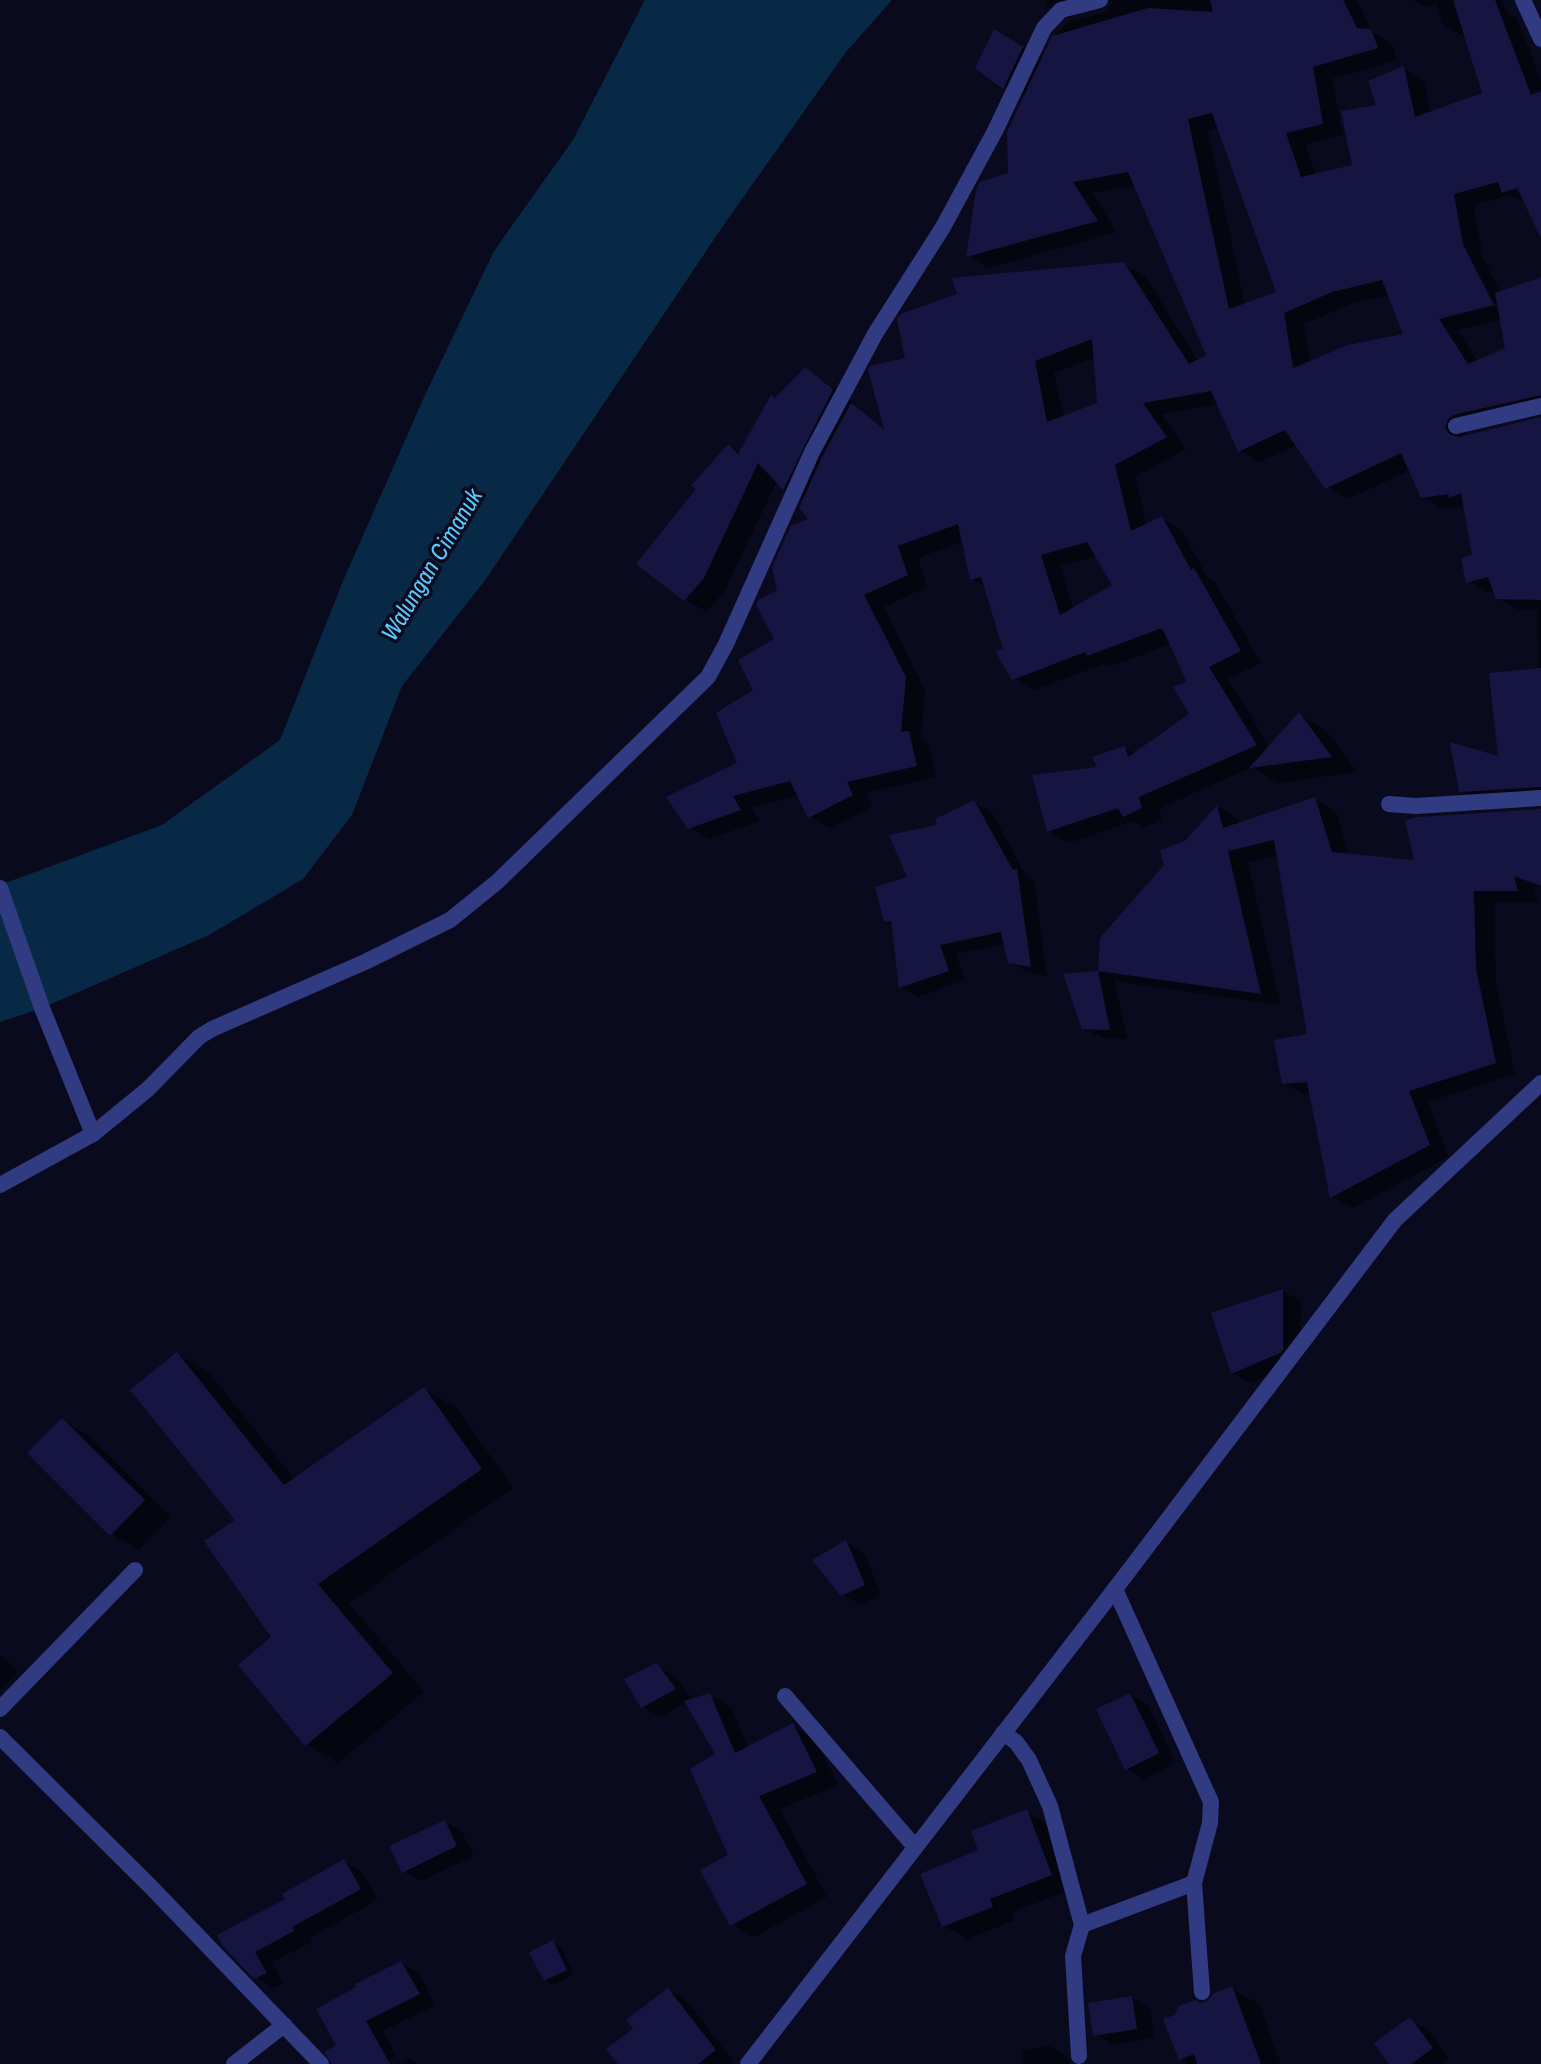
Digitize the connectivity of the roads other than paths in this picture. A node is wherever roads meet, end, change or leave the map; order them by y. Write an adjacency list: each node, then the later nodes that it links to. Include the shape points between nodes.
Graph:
1 (1100, 0): 10 (street, via 1061,10 1044,28 943,227 875,334 812,452 708,677 497,882 450,920 212,1029)
2 (1523, 0): 3 (street)
3 (1541, 39)
4 (1541, 406): 5 (street)
5 (1456, 426)
6 (1541, 798): 7 (street)
7 (1389, 804)
8 (0, 888): 10 (street)
9 (1541, 1083): 13 (street, via 1395,1220)
10 (93, 1134): 11 (street)
11 (0, 1185)
12 (135, 1570): 15 (street)
13 (1115, 1589): 16 (street); 19 (street, via 1211,1802)
14 (785, 1696): 18 (street)
15 (0, 1709)
16 (1003, 1733): 18 (street); 20 (street, via 1029,1760 1050,1806)
17 (0, 1737): 22 (street)
18 (915, 1847): 26 (street)
19 (1194, 1883): 20 (street); 21 (street)
20 (1082, 1925): 23 (street, via 1073,1956)
21 (1202, 1992)
22 (284, 2025): 24 (street); 25 (street)
23 (1079, 2056)
24 (234, 2064)
25 (321, 2064)
26 (748, 2064)

